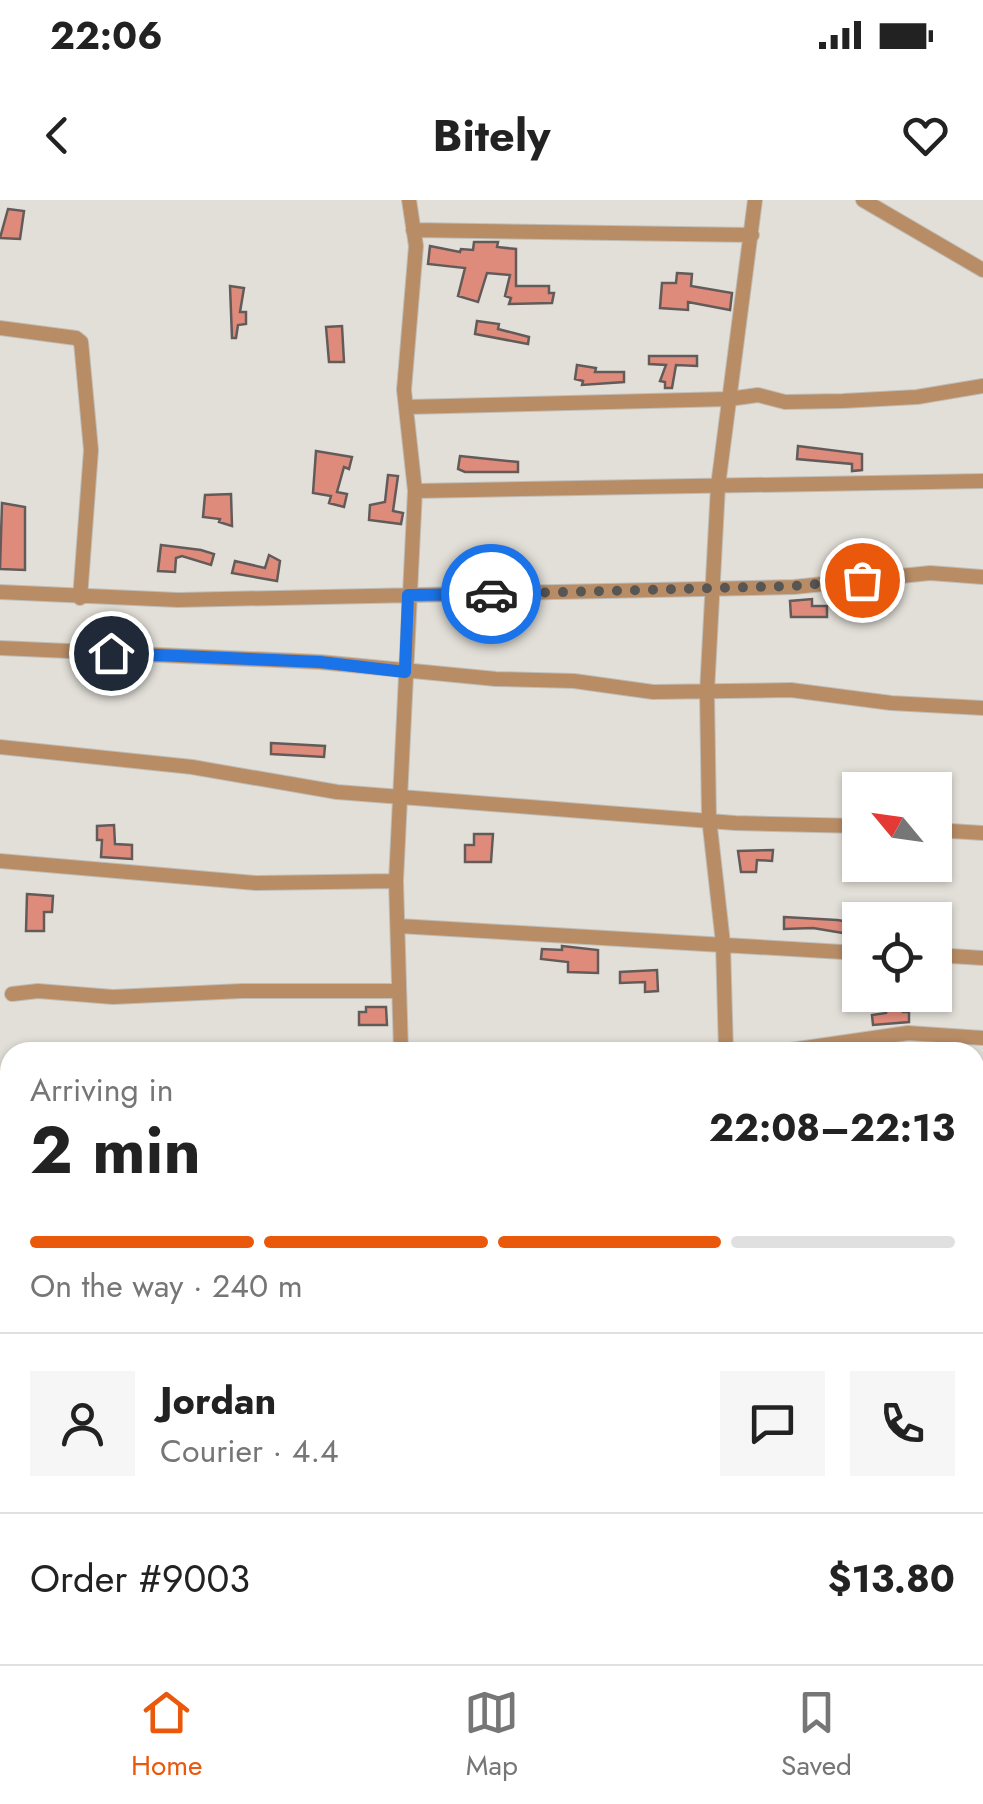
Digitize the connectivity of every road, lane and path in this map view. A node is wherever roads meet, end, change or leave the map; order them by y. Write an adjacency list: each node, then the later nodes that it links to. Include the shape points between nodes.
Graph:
1 (410, 200): 4 (street)
2 (755, 200): 5 (street)
3 (862, 200): 6 (street)
4 (414, 230): 5 (street); 10 (street, via 404,376)
5 (752, 236): 9 (street)
6 (983, 270)
7 (0, 328): 18 (street, via 81,342 91,450)
8 (983, 386): 9 (street, via 843,401)
9 (729, 399): 10 (street); 12 (street)
10 (408, 406): 13 (street)
11 (983, 482): 12 (street)
12 (718, 486): 13 (street); 15 (street)
13 (415, 491): 17 (street)
14 (983, 577): 15 (street, via 930,573)
15 (714, 590): 17 (street); 21 (street)
16 (0, 592): 18 (street)
17 (408, 595): 18 (street); 20 (street)
18 (80, 598)
19 (0, 648): 20 (street)
20 (405, 672): 21 (street); 24 (street)
21 (707, 692): 22 (street, via 791,690); 25 (street)
22 (983, 708)
23 (0, 747): 24 (street, via 192,767 337,792)
24 (400, 794): 25 (street); 30 (street)
25 (709, 818): 26 (street); 32 (street)
26 (842, 826)
27 (952, 831): 28 (street)
28 (983, 833)
29 (0, 861): 30 (street, via 256,883)
30 (396, 881): 31 (street)
31 (400, 926): 32 (street); 36 (street)
32 (723, 943): 33 (street); 40 (street)
33 (842, 952)
34 (952, 956): 35 (street)
35 (983, 958)
36 (399, 991): 37 (street); 39 (street)
37 (12, 994)
38 (983, 1038): 41 (street, via 908,1033)
39 (402, 1042)
40 (726, 1042)
41 (846, 1042)

